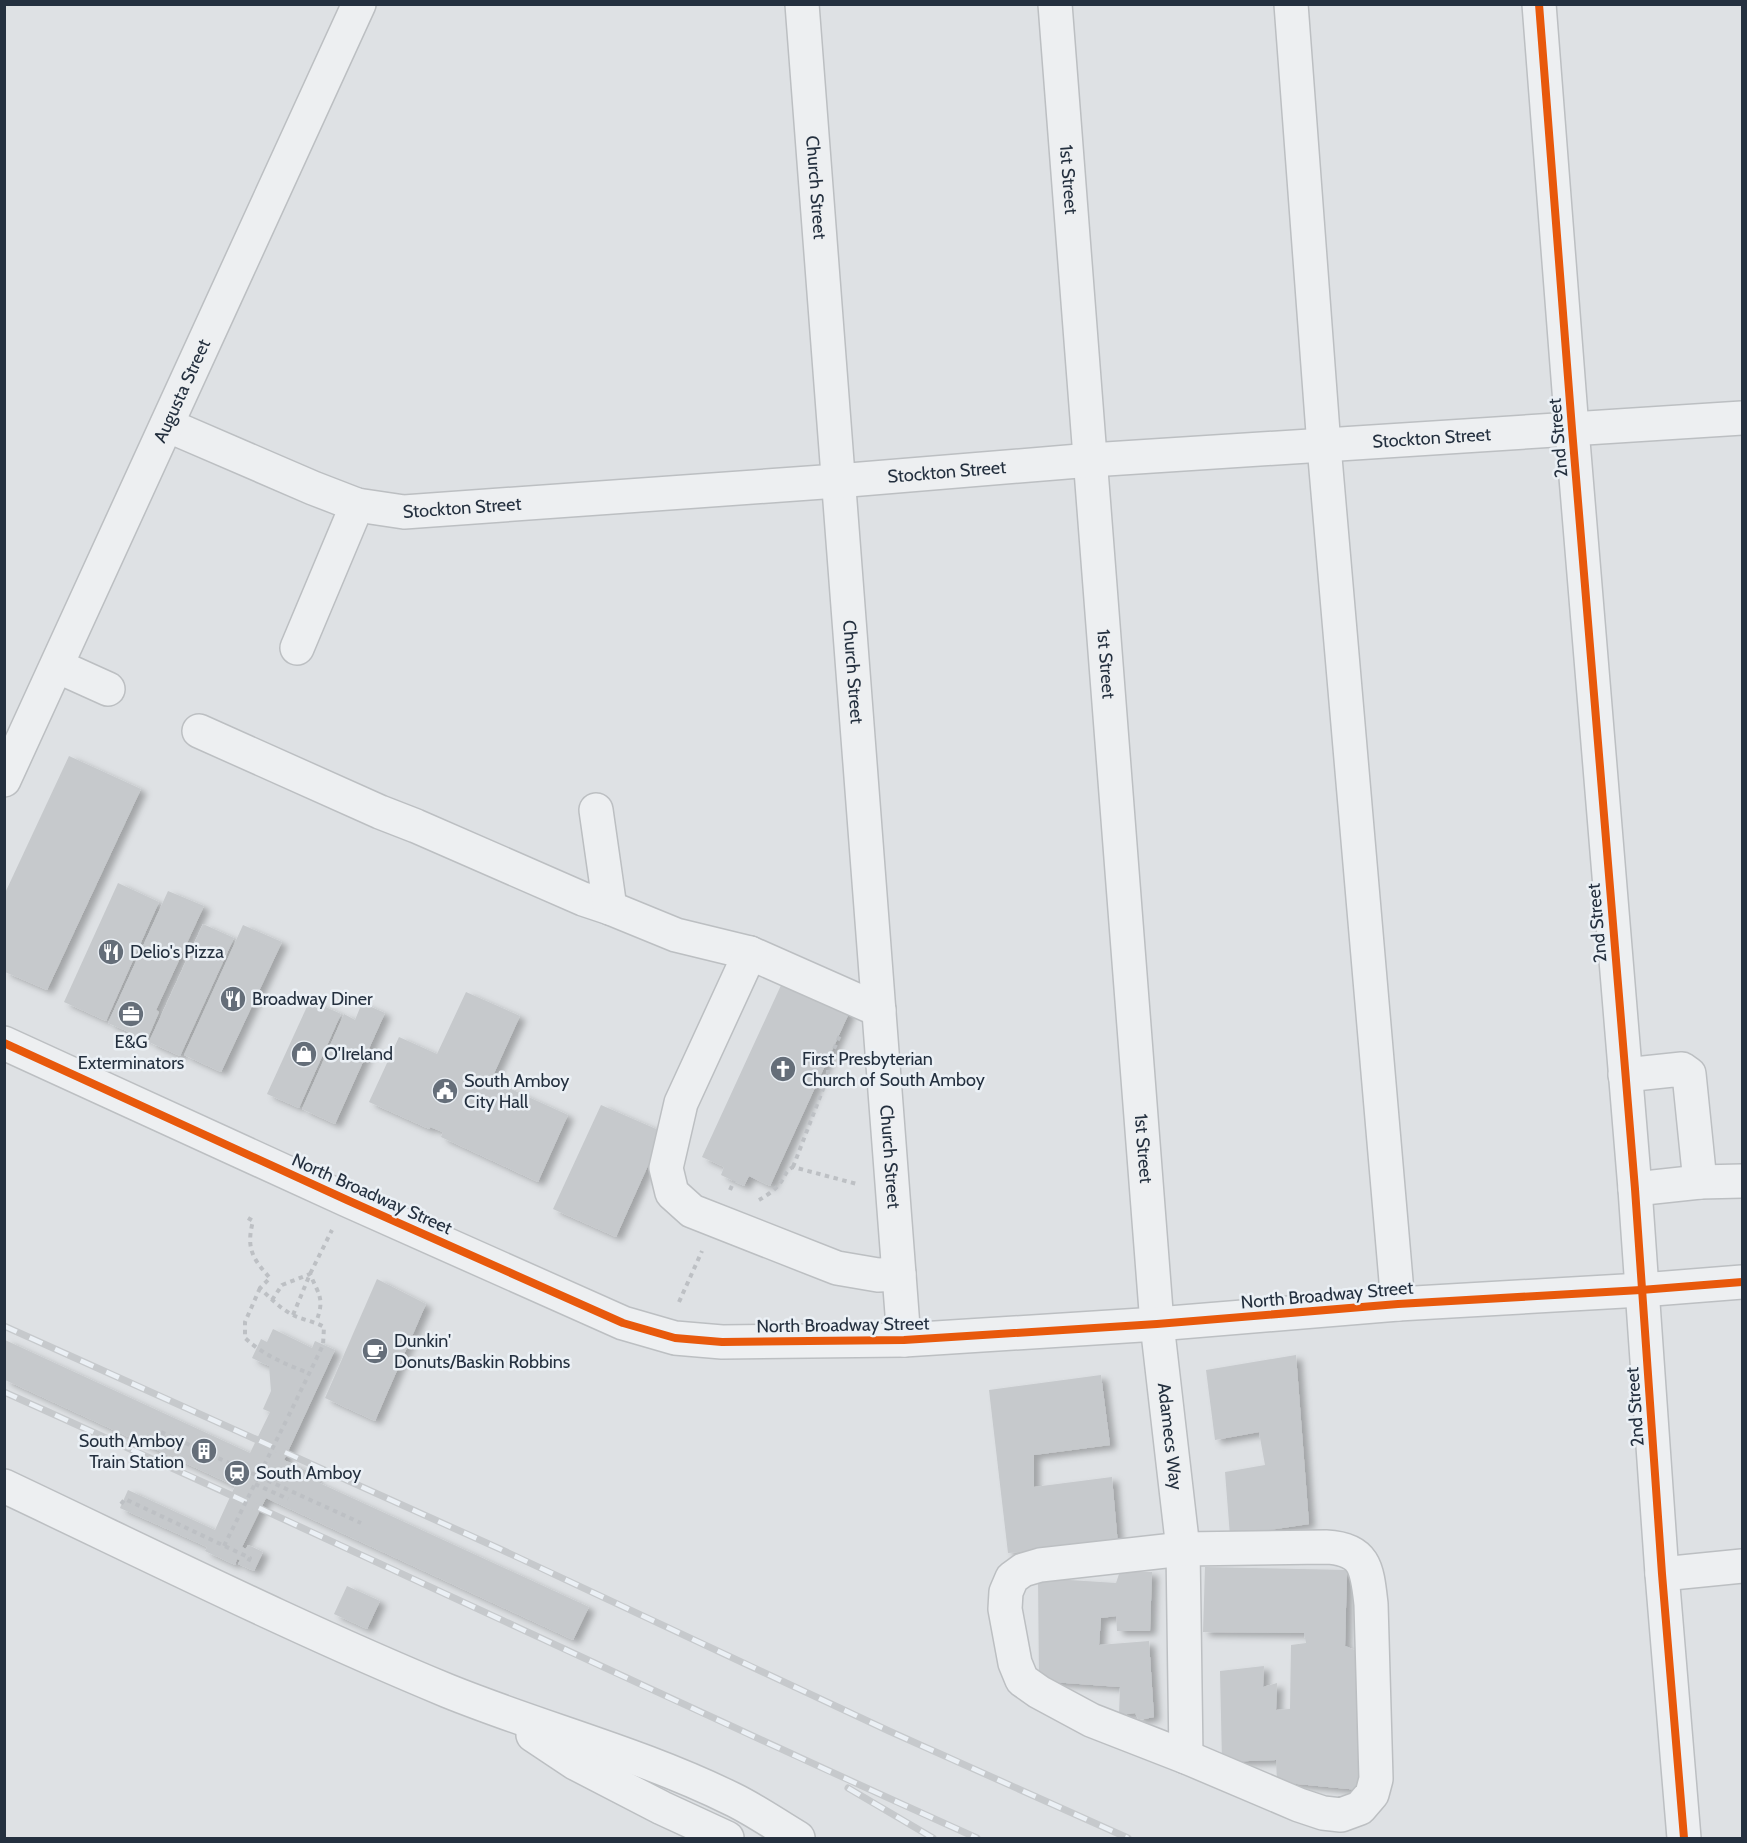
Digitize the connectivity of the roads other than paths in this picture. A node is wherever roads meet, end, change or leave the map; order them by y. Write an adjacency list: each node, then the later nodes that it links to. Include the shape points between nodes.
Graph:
1 (359, 4): 7 (street, Augusta Street)
2 (802, 4): 11 (street, Church Street)
3 (1055, 4): 10 (street, 1st Street)
4 (1291, 4): 9 (street)
5 (1539, 4): 8 (street, 2nd Street)
6 (1743, 418): 8 (street, Stockton Street)
7 (167, 425): 12 (street, Stockton Street); 14 (street, Augusta Street)
8 (1572, 429): 9 (street, Stockton Street); 23 (street, 2nd Street)
9 (1324, 446): 10 (street, Stockton Street); 30 (street)
10 (1090, 460): 11 (street, Stockton Street); 31 (street, 1st Street)
11 (837, 481): 12 (street, Stockton Street, via 404,512); 21 (street, Church Street)
12 (357, 505): 13 (street)
13 (297, 648)
14 (57, 666): 15 (street); 17 (street, Augusta Street)
15 (108, 688)
16 (199, 731): 19 (street)
17 (4, 780)
18 (596, 810): 19 (street)
19 (610, 908): 20 (street, via 676,935)
20 (750, 953): 21 (street); 27 (street, via 681,1102 666,1168 672,1193 692,1211 837,1268)
21 (868, 1005): 27 (street, Church Street, via 893,1193)
22 (4, 1043): 32 (street, North Broadway Street, via 623,1323 675,1338 722,1342)
23 (1625, 1075): 25 (street, via 1682,1069 1689,1074); 26 (street, 2nd Street)
24 (1743, 1181): 25 (street)
25 (1700, 1182): 26 (street)
26 (1635, 1189): 29 (street, 2nd Street)
27 (899, 1274): 32 (street, Church Street)
28 (1743, 1282): 29 (street, North Broadway Street)
29 (1641, 1290): 30 (street, North Broadway Street); 36 (street, 2nd Street)
30 (1398, 1304): 31 (street, North Broadway Street)
31 (1157, 1324): 32 (street, North Broadway Street); 34 (street, Adamecs Way)
32 (904, 1340)
33 (4, 1486): 37 (street, via 361,1655)
34 (1183, 1549): 38 (street, Adamecs Way); 38 (street, via 1023,1570 1012,1578 1005,1609 1022,1680 1091,1720); 38 (street, via 1326,1547 1356,1554 1368,1580 1371,1604 1376,1779 1372,1794 1360,1808 1341,1815 1323,1813)
35 (1743, 1566): 36 (street)
36 (1662, 1574): 41 (street, 2nd Street)
37 (496, 1711): 39 (street, via 575,1763); 40 (street, via 689,1780 733,1799)
38 (1186, 1757)
39 (727, 1839)
40 (798, 1839)
41 (1684, 1839)

